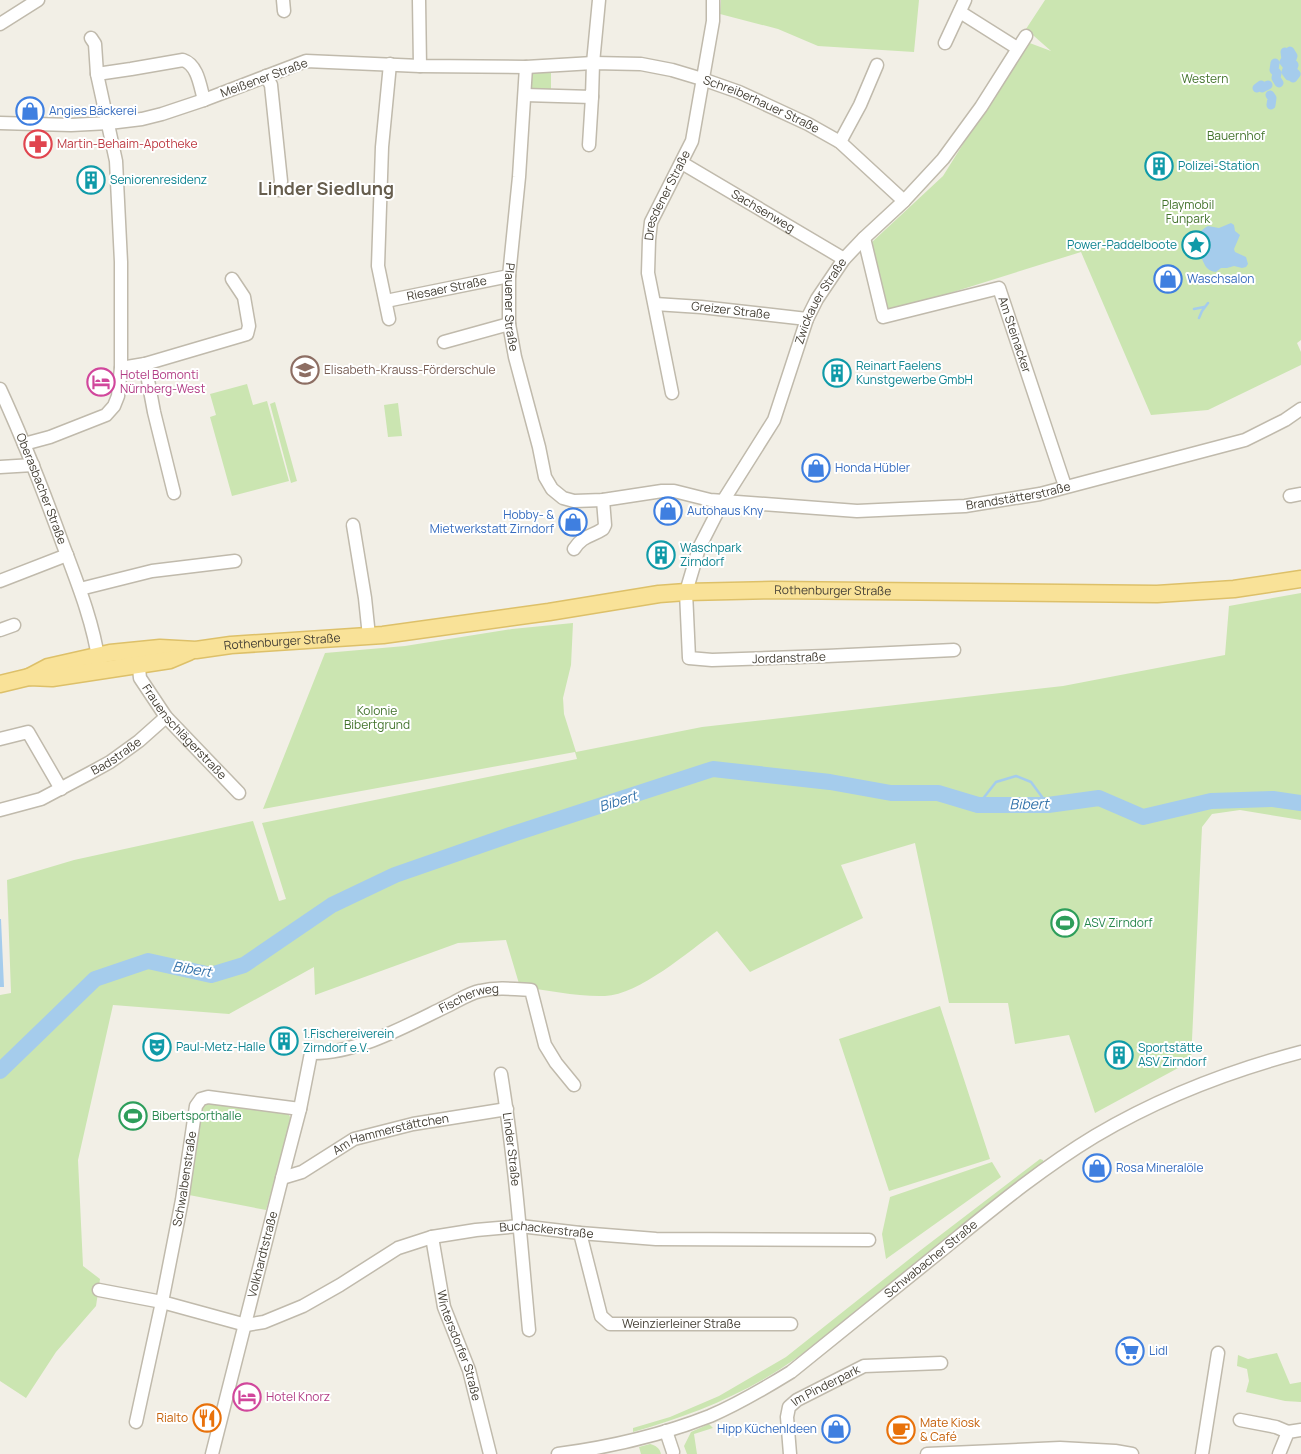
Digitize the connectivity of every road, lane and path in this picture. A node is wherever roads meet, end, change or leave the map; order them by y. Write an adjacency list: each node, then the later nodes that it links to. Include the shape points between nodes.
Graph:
1 (38, 0): 7 (street)
2 (419, 0): 15 (street)
3 (599, 0): 12 (street)
4 (713, 0): 19 (street, Dresdener Straße, via 713,21)
5 (965, 0): 6 (street)
6 (960, 12): 10 (street); 11 (street)
7 (0, 24)
8 (1026, 36): 11 (street, Zwickauer Straße)
9 (91, 38): 17 (street)
10 (945, 43)
11 (1017, 48): 29 (street, Zwickauer Straße, via 943,159)
12 (593, 63): 16 (street, Meißener Straße); 19 (street, Schreiberhauer Straße, via 641,64); 21 (street)
13 (390, 64): 15 (street, Meißener Straße); 18 (street, Meißener Straße, via 306,61); 34 (street, via 382,147 378,266)
14 (877, 65): 25 (street)
15 (420, 66): 16 (street, Meißener Straße)
16 (526, 66): 20 (street, Plauener Straße)
17 (97, 74): 22 (street, via 182,60 196,72); 24 (street)
18 (266, 76): 22 (street, Meißener Straße); 28 (street, via 271,85 281,181)
19 (702, 78): 25 (street, Schreiberhauer Straße, via 780,110); 27 (street, Dresdener Straße, via 692,141)
20 (525, 95): 21 (street); 32 (street, Plauener Straße)
21 (592, 97): 26 (street)
22 (204, 100): 24 (street, Meißener Straße, via 162,114)
23 (0, 123): 24 (street, Meißener Straße)
24 (109, 123): 41 (street, via 116,161 121,262)
25 (840, 142): 29 (street, Schreiberhauer Straße)
26 (589, 145)
27 (682, 163): 31 (street, Sachsenweg); 35 (street, Dresdener Straße, via 651,222 648,272)
28 (279, 190)
29 (904, 201): 30 (street, Zwickauer Straße)
30 (864, 238): 31 (street, Zwickauer Straße); 48 (street, Am Steinacker, via 883,317 999,288)
31 (844, 259): 37 (street, Zwickauer Straße)
32 (509, 276): 34 (street, Riesaer Straße); 38 (street, Plauener Straße)
33 (232, 279): 40 (street, via 244,297 249,326 247,334)
34 (386, 300): 36 (street)
35 (655, 304): 37 (street, Greizer Straße); 43 (street, Dresdener Straße)
36 (389, 319)
37 (807, 319): 51 (street, Zwickauer Straße, via 774,420)
38 (509, 324): 39 (street); 50 (street, Plauener Straße, via 547,481 563,498 579,502)
39 (444, 342)
40 (145, 364): 41 (street); 49 (street)
41 (121, 368): 45 (street, via 118,396 106,415)
42 (0, 389): 45 (street, Oberasbacher Straße)
43 (672, 393)
44 (1301, 409): 48 (street, Brandstätterstraße, via 1245,440)
45 (24, 444): 46 (street, Oberasbacher Straße)
46 (33, 465): 47 (street); 54 (street, Oberasbacher Straße)
47 (0, 467)
48 (1065, 486): 51 (street, Brandstätterstraße, via 1040,494 965,506 857,512)
49 (174, 494)
50 (603, 500): 51 (street, Plauener Straße, via 668,491); 53 (street, via 604,529 579,541)
51 (723, 501): 59 (street, Zwickauer Straße, via 699,548)
52 (353, 526): 62 (street)
53 (574, 549)
54 (67, 555): 57 (street); 58 (street, Oberasbacher Straße)
55 (235, 561): 58 (street, via 152,571)
56 (1301, 579): 59 (main road, Rothenburger Straße, via 1209,591 1139,594)
57 (0, 581)
58 (80, 589): 65 (street, Oberasbacher Straße, via 95,640)
59 (686, 592): 62 (main road, Rothenburger Straße); 63 (street, Jordanstraße, via 689,658 712,660)
60 (14, 625): 61 (street)
61 (0, 630)
62 (369, 636): 64 (main road, Rothenburger Straße, via 231,645 196,650 170,660)
63 (954, 650)
64 (138, 658): 65 (main road, Rothenburger Straße); 67 (street, Frauenschlägerstraße, via 140,678)
65 (98, 663): 66 (main road, Rothenburger Straße, via 48,667 29,677)
66 (0, 684)
67 (166, 717): 69 (street, Badstraße, via 110,762); 70 (street, Frauenschlägerstraße)
68 (0, 739): 69 (street, via 28,732)
69 (61, 789): 71 (street, Badstraße, via 41,799)
70 (239, 793)
71 (0, 810)
72 (1301, 1052): 92 (street, Schwabacher Straße, via 1198,1085 1096,1136 1018,1189 791,1372 710,1416)
73 (311, 1053): 75 (street, Fischerweg, via 353,1046 395,1031 479,991 531,990 545,1045); 76 (street, Volkhardtstraße)
74 (501, 1074): 77 (street, Linder Straße)
75 (574, 1085)
76 (300, 1109): 78 (street, Volkhardtstraße); 84 (street, Schwalbenstraße, via 208,1096 201,1099 196,1106)
77 (507, 1109): 78 (street, Am Hammerstättchen, via 413,1124 354,1139 302,1172); 79 (street, Linder Straße)
78 (282, 1178): 85 (street, Volkhardtstraße)
79 (520, 1226): 80 (street, Buchackerstraße); 81 (street, Buchackerstraße); 87 (street, Linder Straße)
80 (580, 1233): 82 (street, Buchackerstraße, via 656,1239); 86 (street, Weinzierleiner Straße, via 600,1316 610,1324)
81 (432, 1238): 85 (street, Buchackerstraße, via 398,1248 303,1306 264,1322); 98 (street, Wintersdorfer Straße, via 444,1308 469,1370)
82 (868, 1240)
83 (99, 1290): 84 (street)
84 (162, 1302): 85 (street); 91 (street, Schwalbenstraße)
85 (246, 1324): 97 (street, Volkhardtstraße)
86 (791, 1324)
87 (529, 1330)
88 (1218, 1353): 103 (street)
89 (940, 1363): 100 (street, Im Pinderpark, via 864,1366 797,1400 789,1407 787,1417)
90 (1240, 1420): 93 (street)
91 (136, 1422)
92 (666, 1431): 96 (street); 99 (street, Schwabacher Straße, via 595,1449)
93 (1295, 1431): 104 (street)
94 (1000, 1452): 95 (street, via 1060,1448); 101 (street)
95 (1114, 1452): 102 (street)
96 (675, 1453)
97 (212, 1454)
98 (490, 1454)
99 (558, 1454)
100 (790, 1454)
101 (927, 1454)
102 (1132, 1454)
103 (1202, 1454)
104 (1279, 1454)

